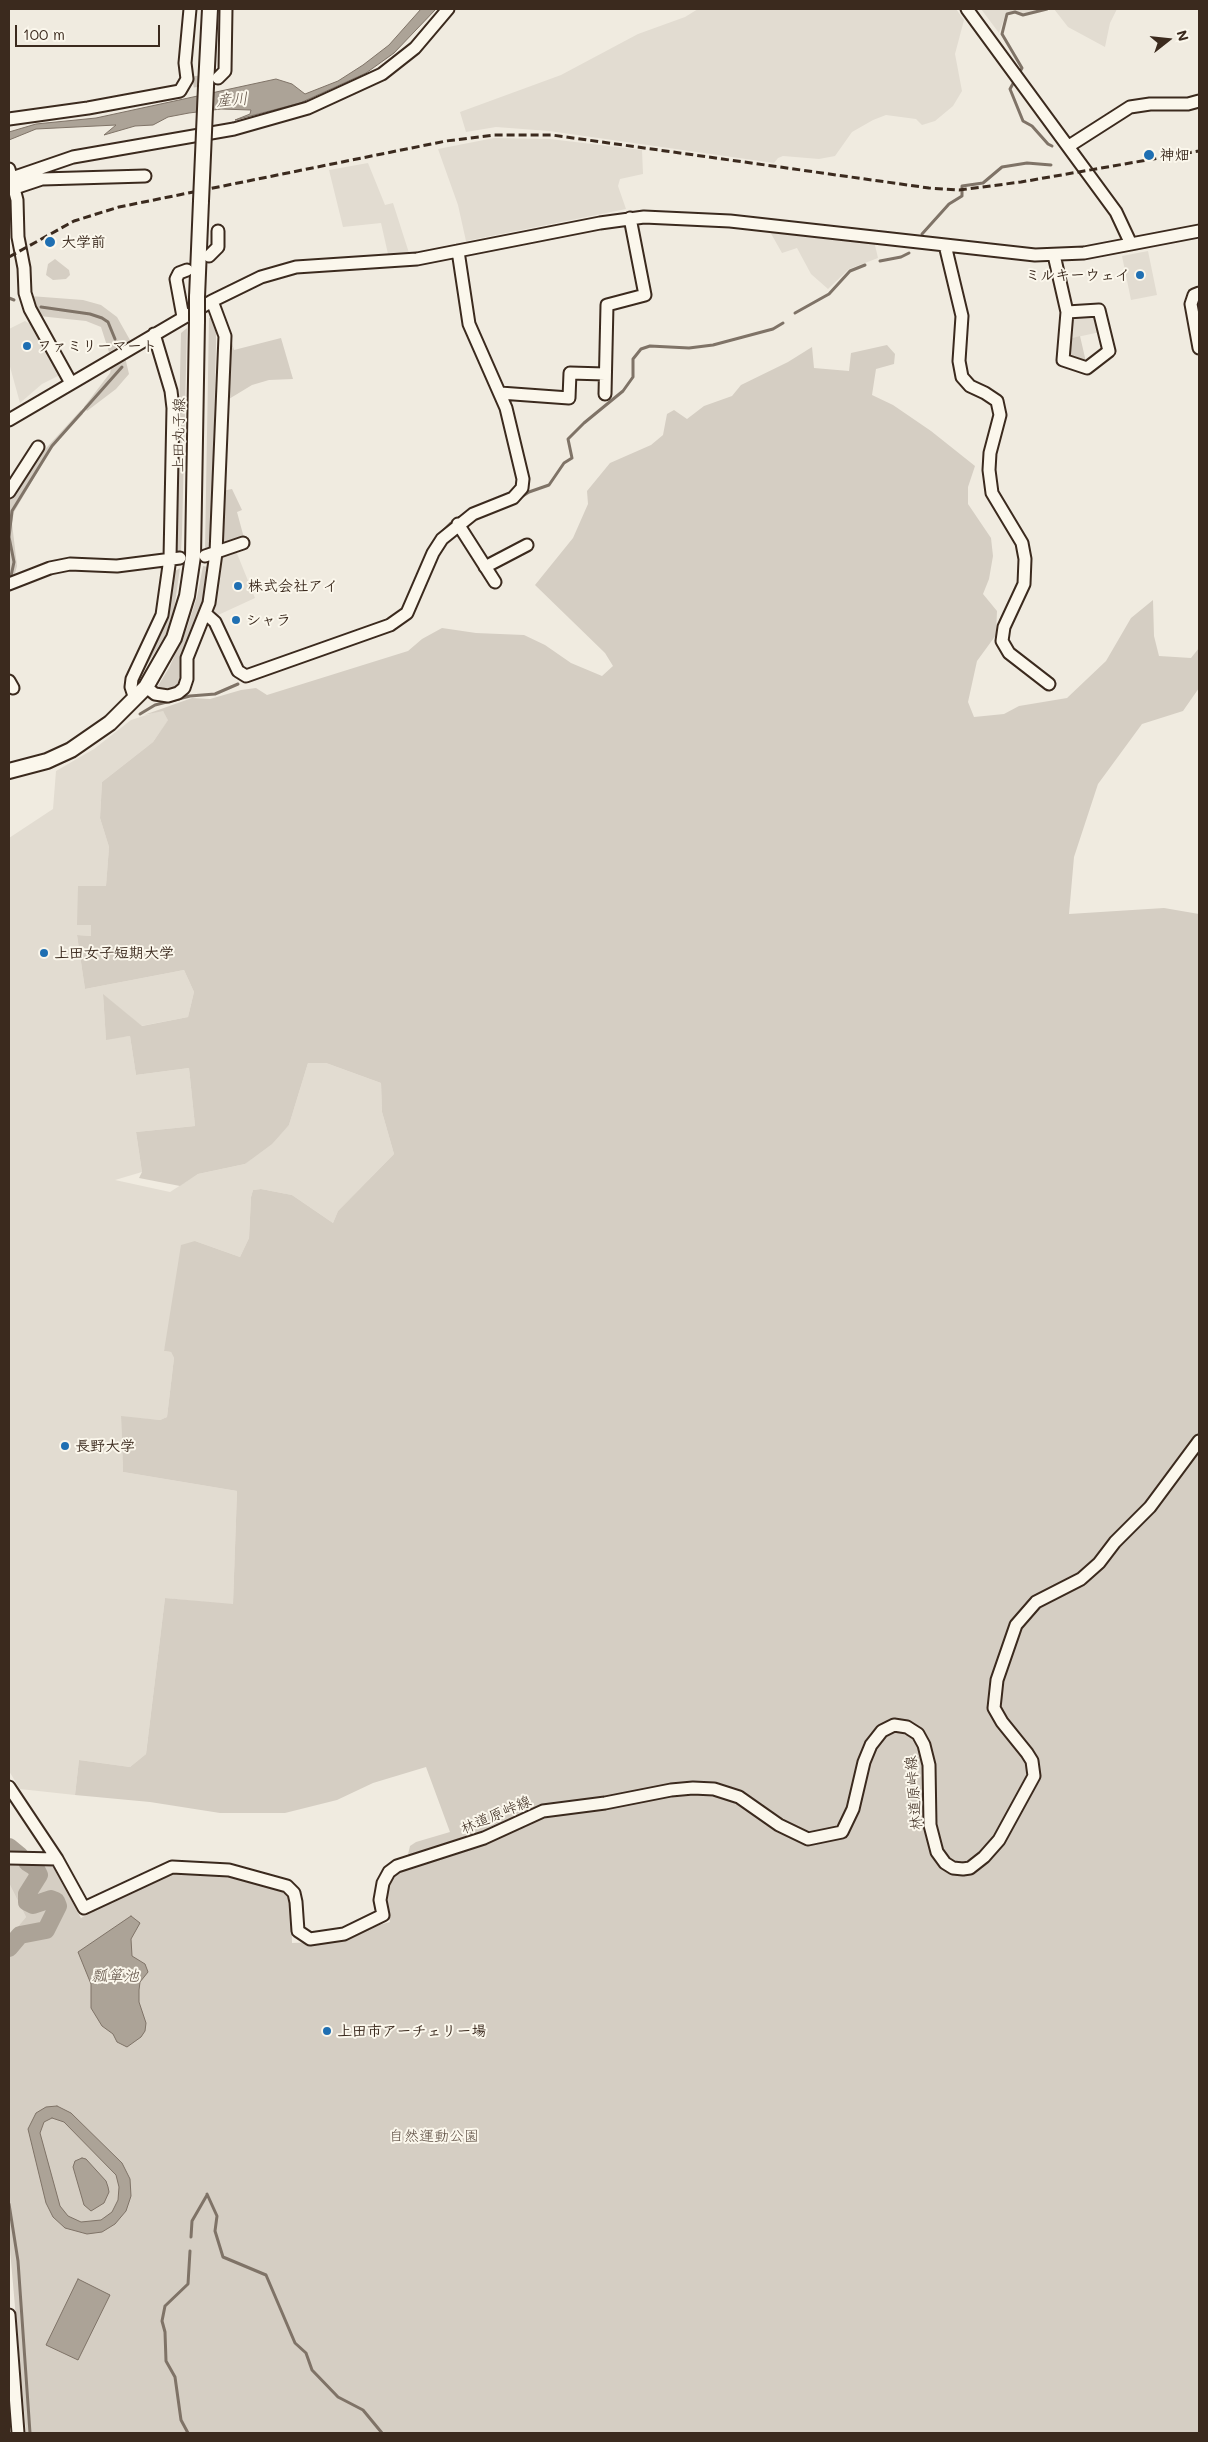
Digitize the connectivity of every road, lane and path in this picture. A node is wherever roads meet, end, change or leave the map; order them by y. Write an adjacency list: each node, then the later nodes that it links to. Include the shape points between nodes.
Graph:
1 (190, 9): 7 (street, via 185,63)
2 (210, 9): 7 (main road, 上田丸子線)
3 (226, 9): 6 (street, via 225,71)
4 (448, 9): 12 (street, via 415,48 382,74 308,108 234,129 74,157)
5 (967, 9): 10 (street)
6 (218, 78)
7 (196, 82): 9 (street, via 180,91); 45 (main road, 上田丸子線, bridge, via 201,201 192,568 179,625 168,651)
8 (1199, 101): 10 (street, via 1130,107)
9 (9, 119)
10 (1069, 146): 16 (street, via 1116,212)
11 (145, 176): 12 (street)
12 (11, 178): 29 (street, via 30,309)
13 (630, 218): 17 (street, via 710,220); 18 (street); 28 (street, via 646,295 607,305)
14 (1199, 231): 16 (street)
15 (218, 232): 20 (street, via 218,247)
16 (1131, 244): 19 (street)
17 (945, 245): 19 (street); 44 (street, via 962,316 959,361 962,377 970,386 997,401 1000,416 989,470 992,493 1022,543 1025,559 1024,584 1004,627 1002,641 1009,653)
18 (458, 251): 23 (street, via 404,261 288,269 261,277); 30 (street, via 469,324)
19 (1054, 255): 24 (street)
20 (209, 256)
21 (187, 270): 25 (street, via 179,273 176,279)
22 (1199, 293): 27 (street, via 1194,295 1191,304)
23 (212, 301): 25 (street); 38 (street, via 225,336)
24 (1067, 312): 24 (street, via 1063,360 1087,368 1109,352 1099,310)
25 (183, 318): 26 (street)
26 (154, 334): 29 (street); 39 (street, via 173,408)
27 (1199, 348)
28 (605, 374): 30 (street, via 570,373 569,398); 31 (street)
29 (71, 383): 32 (street)
30 (500, 394): 35 (street, via 511,424 523,479 522,488 512,498 484,508)
31 (605, 394)
32 (9, 420)
33 (38, 447): 34 (street)
34 (9, 492)
35 (458, 524): 40 (street); 43 (street, via 433,553 407,613 401,619 250,676 238,671 215,622)
36 (243, 543): 38 (street)
37 (527, 545): 40 (street)
38 (211, 554): 43 (street)
39 (175, 558): 41 (street, via 117,566 70,564); 46 (street, via 162,615 132,679)
40 (485, 567): 42 (street)
41 (9, 582)
42 (495, 582)
43 (206, 614): 45 (street, via 188,654 184,688 174,695 161,696)
44 (1049, 684)
45 (146, 687): 46 (main road, 上田丸子線)
46 (135, 699): 47 (main road, 上田丸子線, via 101,730 71,750)
47 (9, 771)
48 (1199, 1441): 51 (street, 林道原峠線, via 1150,1507 1115,1542 1099,1564 1082,1580 1036,1602 1016,1625 997,1680 994,1708 1032,1761 1034,1776 999,1840 970,1868 953,1868 937,1852 930,1825 924,1745 918,1734 907,1726 894,1725 882,1731 871,1745 853,1809 842,1832 808,1839 779,1825 739,1797 714,1789 671,1790 543,1811 476,1841 396,1866 384,1883 380,1900 383,1915 344,1934 310,1939 298,1931 294,1893 287,1886 229,1870 181,1866 160,1871 84,1908)
49 (9, 1787): 51 (street)
50 (9, 1858): 51 (street)
51 (56, 1859)
52 (9, 2315): 53 (street)
53 (18, 2433)

